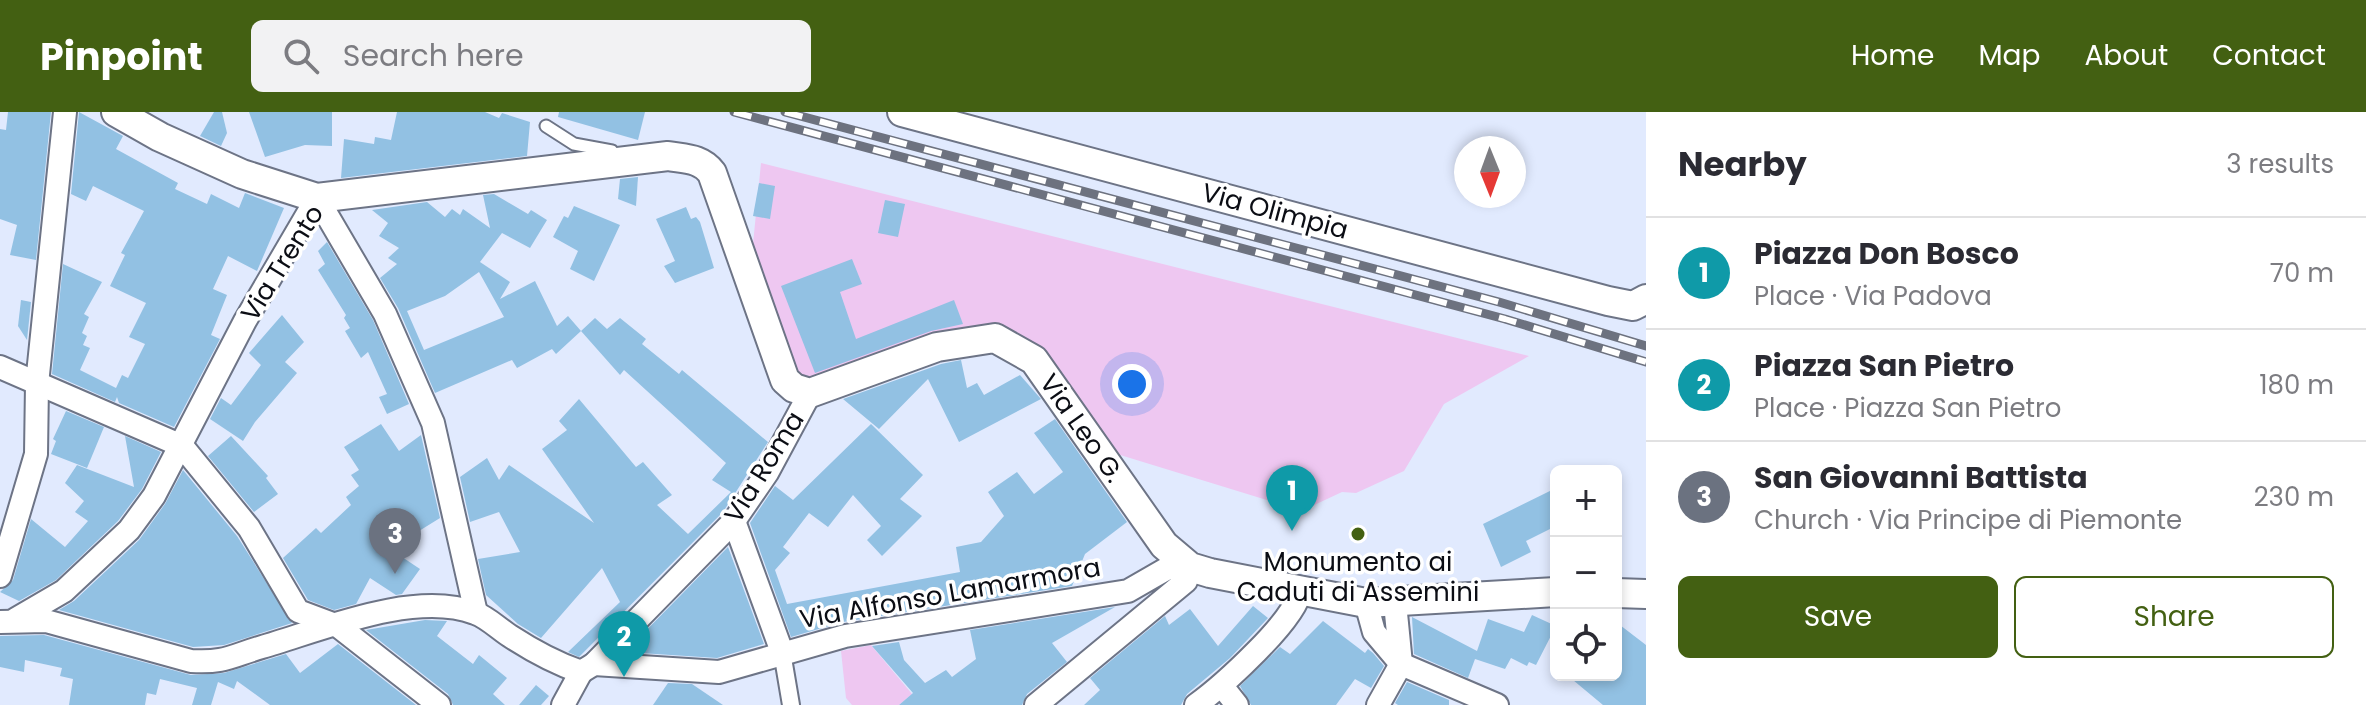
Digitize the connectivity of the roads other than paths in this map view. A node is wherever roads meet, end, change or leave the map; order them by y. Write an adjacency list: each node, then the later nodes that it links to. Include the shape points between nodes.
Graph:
1 (65, 112): 9 (street)
2 (116, 112): 6 (street, via 242,174)
3 (902, 112): 7 (street, Via Olimpia, via 1608,301 1633,306)
4 (546, 126): 5 (lane, via 590,149)
5 (682, 158): 6 (street, Via Trento); 10 (street, Via Roma, via 706,164 721,193 785,380)
6 (317, 198): 11 (street, Via Trento, via 245,321); 22 (street, via 385,314 433,423)
7 (1646, 299)
8 (0, 367): 9 (street)
9 (37, 384): 11 (street); 14 (street, via 36,454)
10 (810, 393): 12 (street, Via Roma); 13 (street, Via Leo G., via 937,347 995,338 1034,360 1164,545)
11 (182, 446): 24 (street, Via Trento, via 129,530 64,591); 25 (street, via 249,528 298,611)
12 (734, 521): 26 (street); 28 (street, Via Roma)
13 (1190, 567): 15 (street, Via Alfonso Lamarmora, via 1168,568); 16 (street); 23 (street, via 1186,581)
14 (0, 576)
15 (1128, 591): 23 (street, Via Alfonso Lamarmora, via 1139,600); 26 (street, Via Alfonso Lamarmora, via 845,636)
16 (1300, 591): 20 (street); 29 (street, via 1299,603)
17 (1550, 592): 21 (street)
18 (1622, 593): 19 (street)
19 (1646, 594)
20 (1366, 603): 21 (street); 27 (street, via 1374,632)
21 (1395, 603): 27 (street)
22 (476, 613): 25 (street, via 437,605 387,611); 28 (street, Via Alfonso Lamarmora, via 552,661)
23 (1144, 616): 33 (street)
24 (8, 620): 25 (street, via 95,632 211,663)
25 (338, 626): 30 (street)
26 (782, 652): 28 (street, Via Alfonso Lamarmora, via 719,672); 32 (street)
27 (1401, 664): 36 (street); 37 (street)
28 (587, 668): 31 (street, Via Roma)
29 (1222, 686): 34 (street); 35 (street)
30 (439, 705)
31 (563, 705)
32 (791, 705)
33 (1036, 705)
34 (1196, 705)
35 (1237, 705)
36 (1378, 705)
37 (1497, 705)

